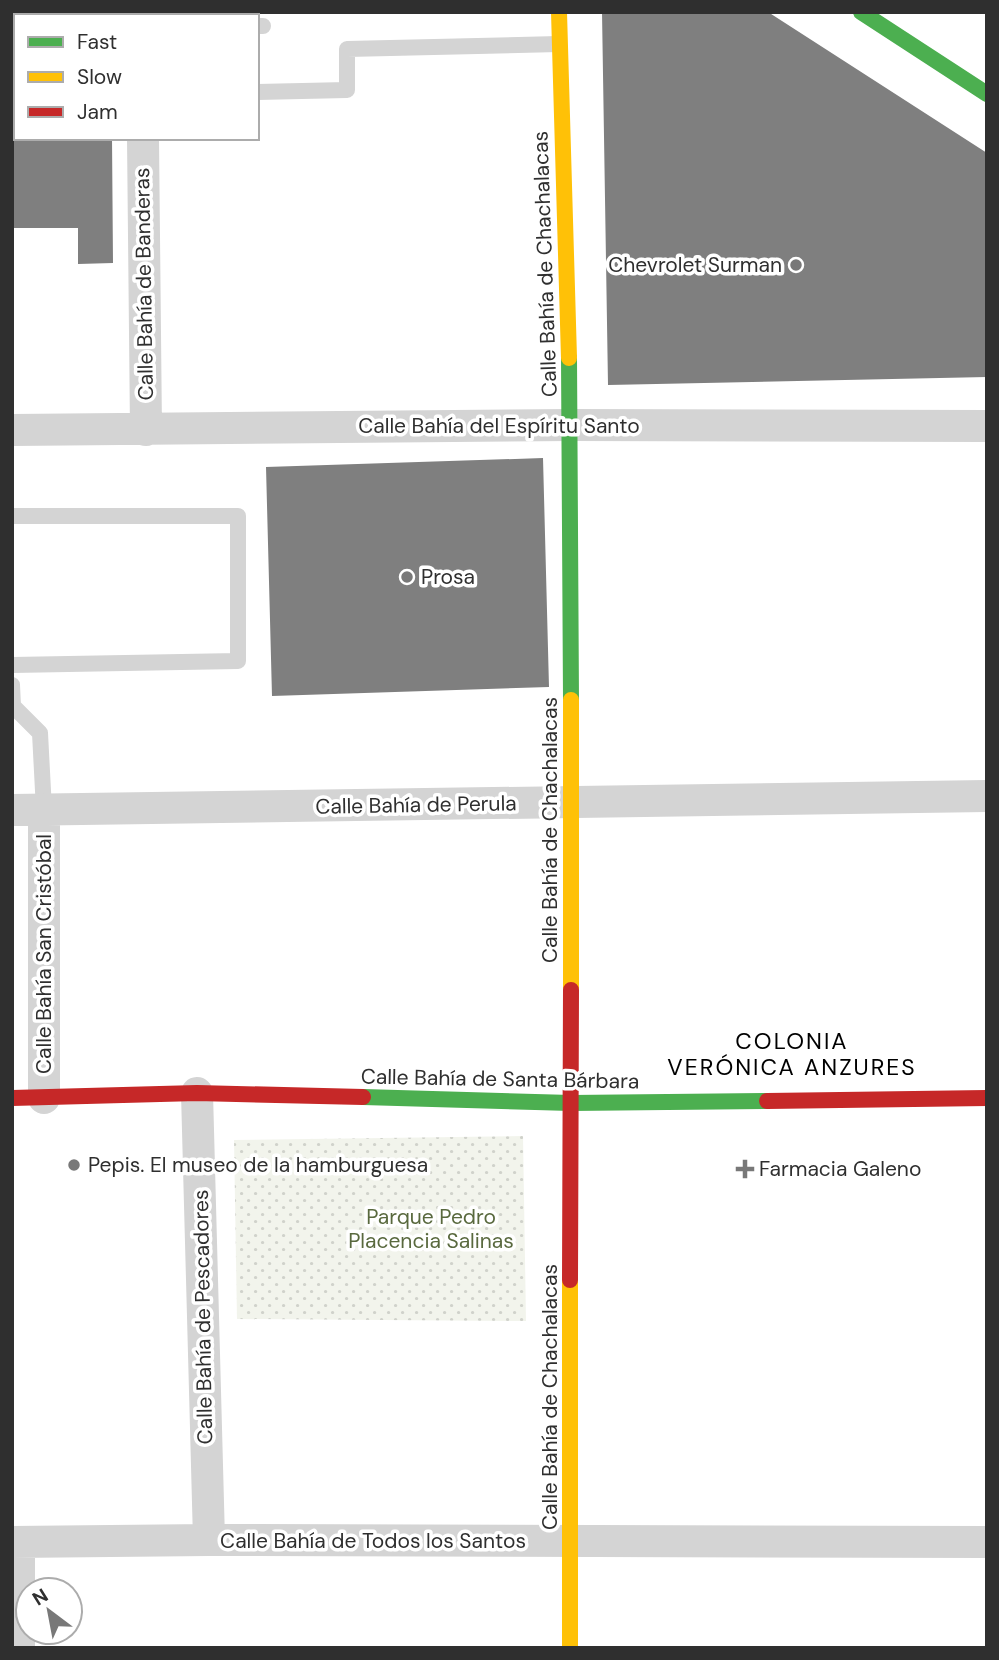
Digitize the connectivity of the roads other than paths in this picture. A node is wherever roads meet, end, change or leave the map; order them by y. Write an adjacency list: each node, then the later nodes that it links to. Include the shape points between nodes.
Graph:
1 (559, 12): 3 (street, Calle Bahía de Chachalacas)
2 (862, 12): 5 (street)
3 (559, 44): 4 (lane, via 347,49 347,90); 7 (street, Calle Bahía de Chachalacas)
4 (259, 92)
5 (987, 94)
6 (143, 140): 10 (street, Calle Bahía de Banderas)
7 (571, 425): 8 (street, Calle Bahía del Espíritu Santo); 10 (street, Calle Bahía del Espíritu Santo); 16 (street, Calle Bahía de Chachalacas)
8 (987, 425)
9 (12, 430): 10 (street, Calle Bahía del Espíritu Santo)
10 (146, 430)
11 (12, 516): 12 (lane, via 238,516 239,577 239,661)
12 (12, 665)
13 (12, 685): 14 (lane)
14 (13, 706): 18 (lane, via 40,733)
15 (987, 796): 16 (street, Calle Bahía de Perula)
16 (570, 802): 18 (street, Calle Bahía de Perula); 23 (street, Calle Bahía de Chachalacas)
17 (12, 810): 18 (street, Calle Bahía de Perula)
18 (44, 810): 21 (street, Calle Bahía San Cristóbal)
19 (197, 1093): 21 (street, Calle Bahía de Santa Bárbara); 23 (street, Calle Bahía de Santa Bárbara); 24 (street, Calle Bahía de Pescadores)
20 (12, 1098): 21 (street, Calle Bahía de Santa Bárbara)
21 (44, 1098)
22 (987, 1098): 23 (street, Calle Bahía de Santa Bárbara)
23 (571, 1103): 26 (street, Calle Bahía de Chachalacas)
24 (209, 1540): 25 (street, Calle Bahía de Todos los Santos); 26 (street, Calle Bahía de Todos los Santos)
25 (16, 1542): 28 (street)
26 (572, 1542): 27 (street, Calle Bahía de Todos los Santos); 29 (street, Calle Bahía de Chachalacas)
27 (987, 1542)
28 (19, 1648)
29 (570, 1648)

